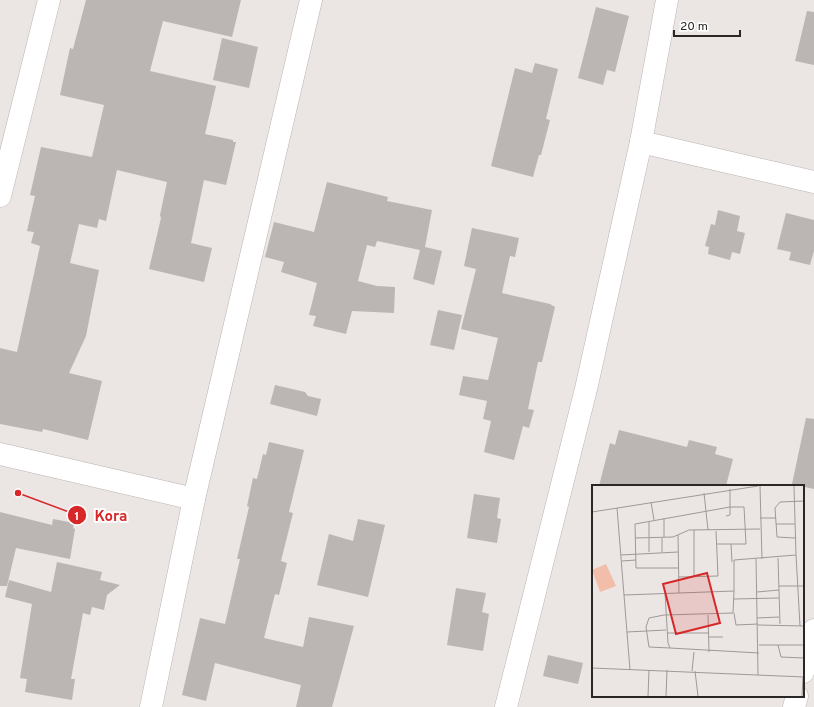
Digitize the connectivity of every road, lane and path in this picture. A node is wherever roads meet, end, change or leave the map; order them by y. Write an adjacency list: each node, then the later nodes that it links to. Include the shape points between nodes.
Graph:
1 (49, 0): 6 (street)
2 (311, 0): 8 (street)
3 (667, 0): 4 (street)
4 (641, 142): 5 (street); 13 (street, via 586,390)
5 (814, 182)
6 (0, 196)
7 (0, 454): 8 (street)
8 (194, 499): 12 (street)
9 (814, 630): 10 (street)
10 (804, 668)
11 (797, 697): 14 (street)
12 (151, 707)
13 (506, 707)
14 (794, 707)

